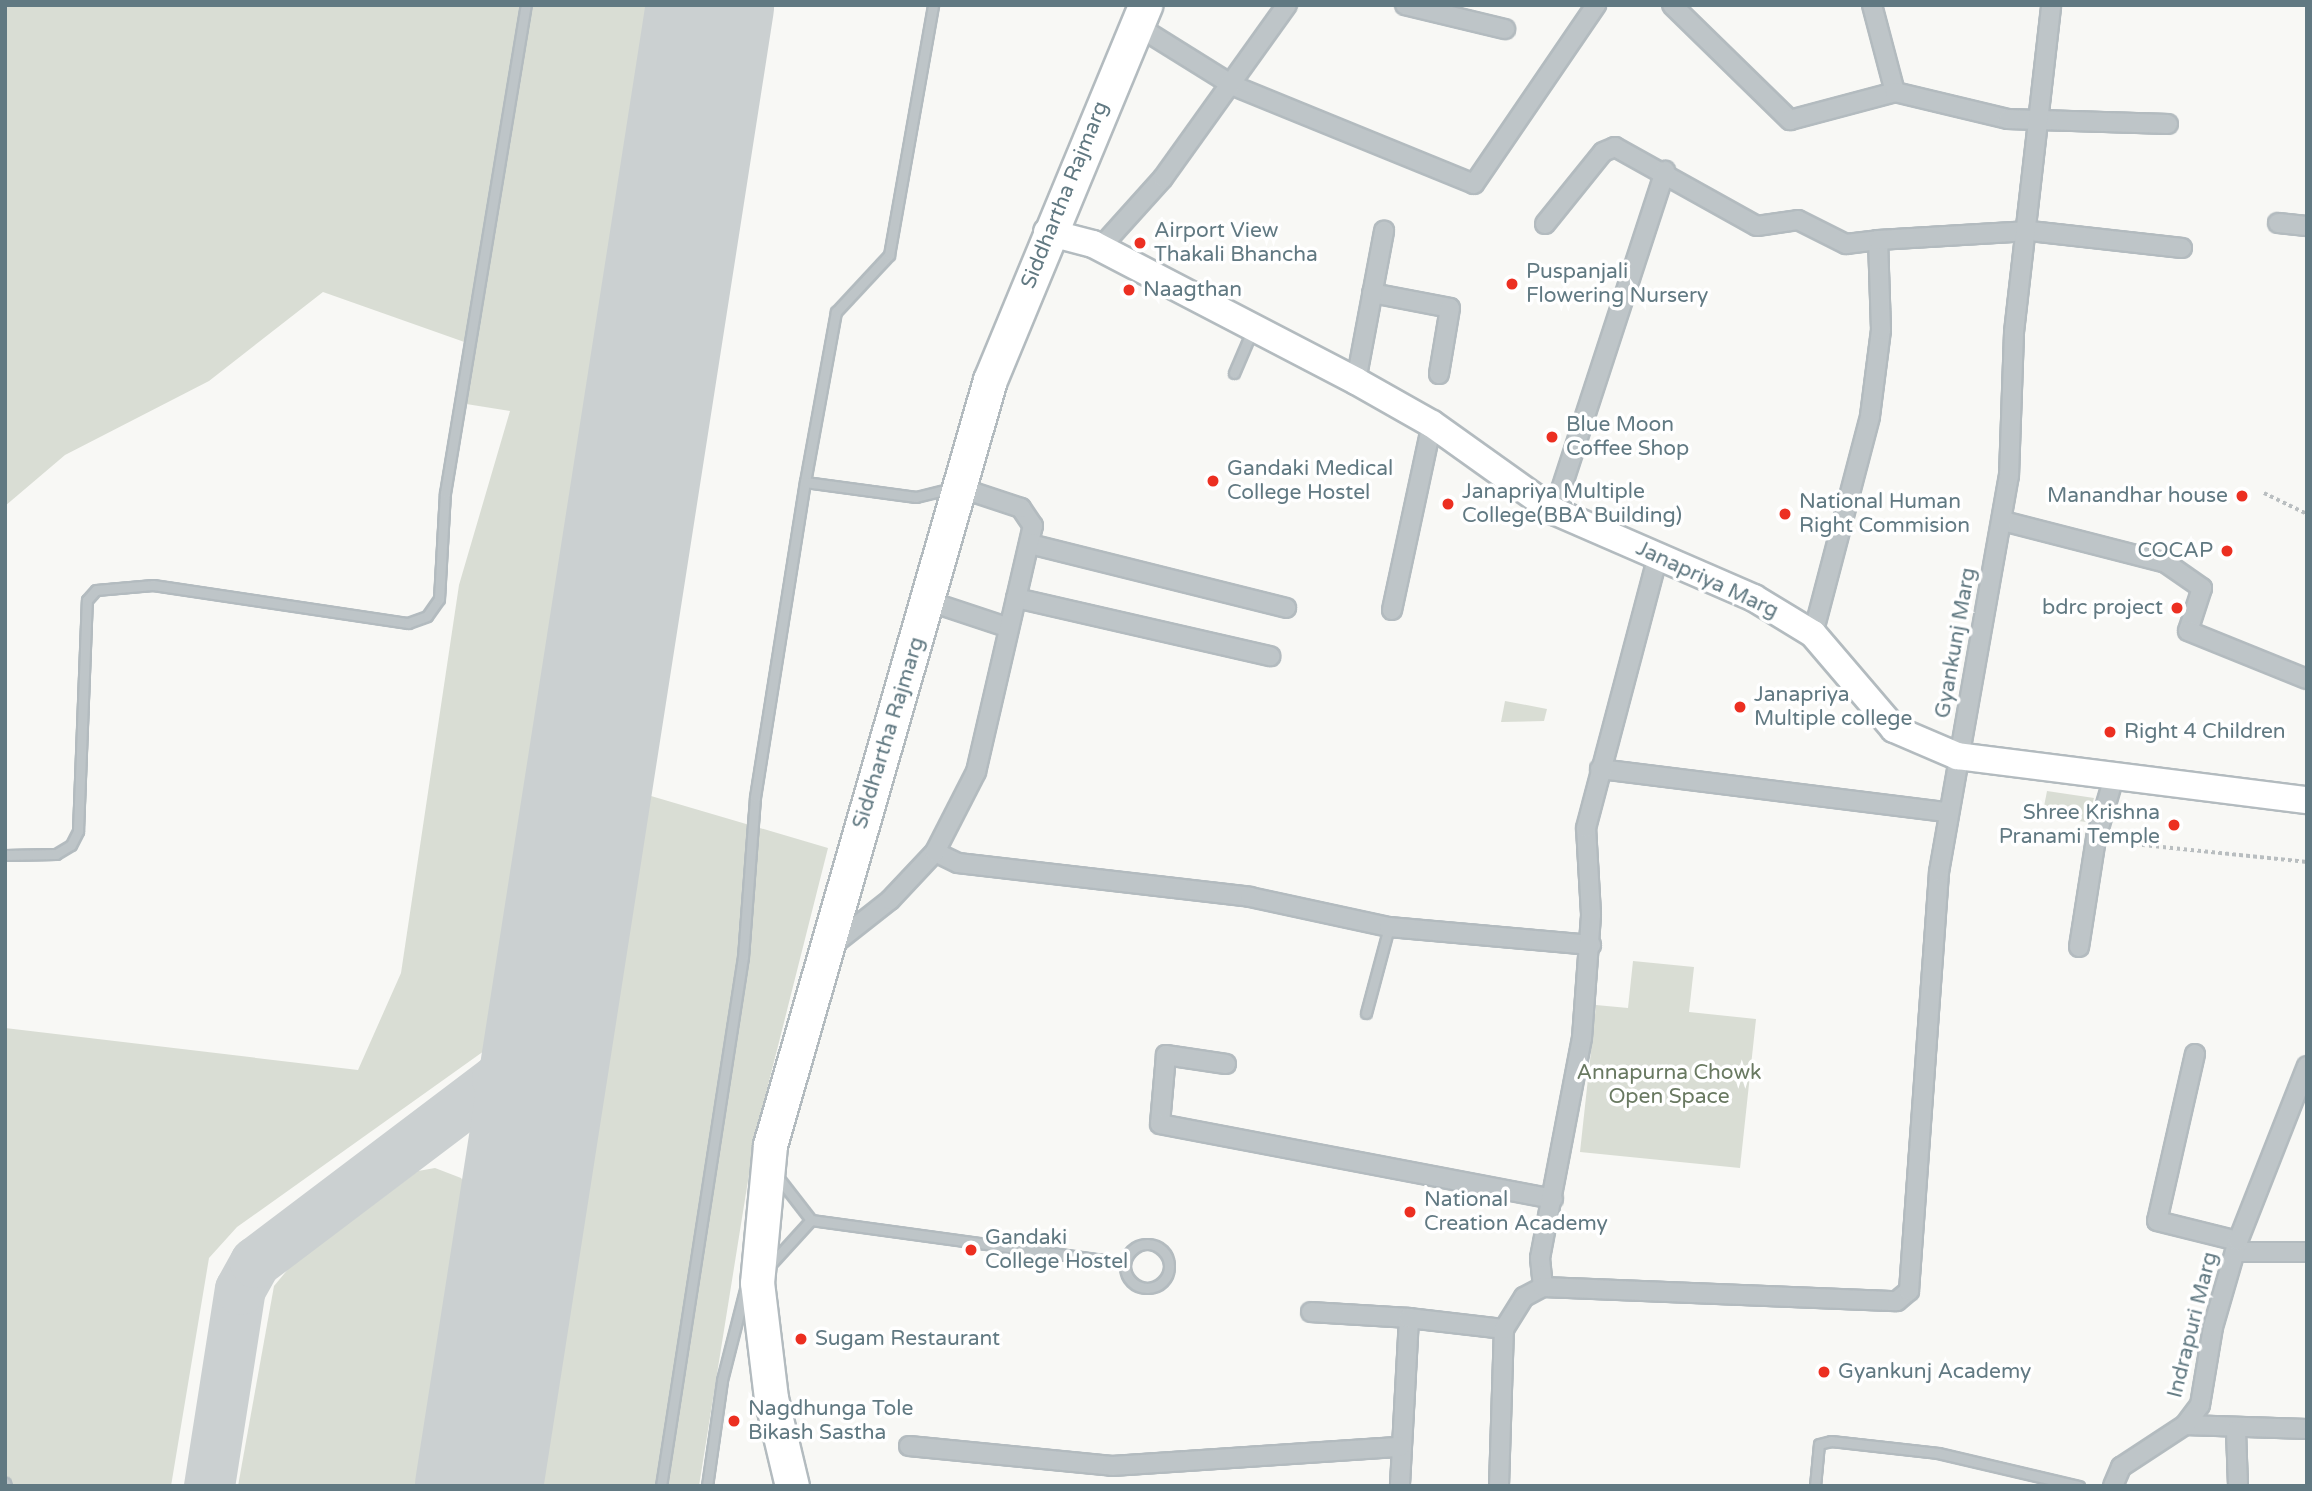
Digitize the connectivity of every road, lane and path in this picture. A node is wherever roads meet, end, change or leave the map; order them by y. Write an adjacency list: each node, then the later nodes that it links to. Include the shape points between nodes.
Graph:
1 (526, 5): 54 (lane, via 445,493 439,599 427,616 408,623 153,585 96,590 87,600 78,831 71,845 56,854)
2 (933, 5): 31 (lane, via 889,255 836,312)
3 (1287, 5): 11 (street)
4 (1405, 5): 10 (street)
5 (1596, 5): 11 (street, via 1474,184)
6 (1872, 5): 12 (street)
7 (2051, 5): 13 (street, Gyankunj Marg)
8 (1680, 8): 12 (street, via 1790,120)
9 (1140, 15): 11 (street); 21 (highway, Siddhartha Rajmarg)
10 (1505, 29)
11 (1234, 86): 23 (street)
12 (1895, 92): 13 (street, via 1941,107)
13 (2042, 123): 14 (street); 20 (street, Gyankunj Marg, via 2030,171)
14 (2168, 124)
15 (1665, 171): 17 (street, via 1615,147 1603,152); 22 (street, via 1757,226 1798,220 1846,244); 34 (street)
16 (2278, 223): 18 (street)
17 (1545, 224)
18 (2307, 226)
19 (1384, 231): 25 (street)
20 (2029, 231): 22 (street); 24 (street); 36 (street, Gyankunj Marg, via 2014,332)
21 (1047, 232): 23 (main road, Janapriya Marg); 32 (highway, Siddhartha Rajmarg)
22 (1878, 240): 44 (street, via 1881,330 1870,416)
23 (1100, 248): 26 (main road, Janapriya Marg)
24 (2182, 248)
25 (1372, 293): 28 (street, via 1450,308); 29 (street)
26 (1252, 331): 27 (lane); 29 (main road, Janapriya Marg)
27 (1234, 373)
28 (1439, 374)
29 (1356, 380): 30 (main road, Janapriya Marg)
30 (1432, 424): 34 (main road, Janapriya Marg); 42 (street)
31 (804, 482): 32 (lane, via 916,497); 81 (lane, via 755,797 743,957)
32 (958, 487): 37 (street, via 1021,508 1033,526); 40 (highway, Siddhartha Rajmarg)
33 (2263, 492): 35 (path)
34 (1554, 511): 38 (main road, Janapriya Marg)
35 (2307, 514)
36 (2003, 521): 46 (street, via 2166,563 2202,588 2188,631); 47 (street, Gyankunj Marg)
37 (1030, 544): 39 (street); 41 (street)
38 (1658, 555): 44 (main road, Janapriya Marg, via 1754,598); 48 (street)
39 (1016, 598): 43 (street); 45 (street)
40 (928, 601): 43 (street); 59 (highway, Siddhartha Rajmarg)
41 (1286, 608)
42 (1392, 610)
43 (1009, 628): 53 (street, via 976,772)
44 (1813, 634): 47 (main road, Janapriya Marg, via 1894,729)
45 (1270, 656)
46 (2307, 679)
47 (1957, 756): 49 (main road, Janapriya Marg); 51 (street, Gyankunj Marg)
48 (1601, 769): 51 (street); 57 (street, via 1586,828)
49 (2115, 774): 50 (main road, Janapriya Marg); 52 (street)
50 (2307, 800)
51 (1947, 811): 72 (street, Gyankunj Marg, via 1909,1291 1897,1300)
52 (2096, 838): 55 (path); 58 (street)
53 (935, 852): 56 (street, via 958,863 1250,897); 59 (street, via 890,900)
54 (5, 855)
55 (2307, 862)
56 (1389, 927): 57 (street); 60 (lane)
57 (1591, 945): 65 (street, via 1571,1121)
58 (2079, 947)
59 (826, 950): 64 (highway, Siddhartha Rajmarg)
60 (1366, 1013)
61 (2195, 1054): 68 (street, via 2157,1221)
62 (1226, 1064): 65 (street, via 1166,1055 1160,1124)
63 (2307, 1066): 68 (street, Indrapuri Marg)
64 (766, 1171): 66 (lane, via 791,1191); 67 (highway, Siddhartha Rajmarg)
65 (1553, 1199): 72 (street, via 1540,1258)
66 (811, 1220): 70 (lane); 71 (lane)
67 (760, 1227): 71 (highway, Siddhartha Rajmarg); 82 (lane, via 722,1380)
68 (2236, 1246): 69 (street); 76 (street, Indrapuri Marg, via 2200,1405)
69 (2307, 1252)
70 (1125, 1263): 70 (lane, via 1138,1246 1153,1245 1164,1252 1169,1270 1160,1284 1144,1288 1129,1279)
71 (757, 1283): 83 (highway, Siddhartha Rajmarg, via 771,1398)
72 (1543, 1287): 75 (street, via 1524,1297)
73 (1311, 1312): 74 (street)
74 (1409, 1318): 75 (street); 80 (street)
75 (1504, 1329): 85 (street)
76 (2185, 1425): 78 (street); 88 (street, Indrapuri Marg, via 2121,1467)
77 (2307, 1429): 78 (street)
78 (2236, 1431): 89 (street)
79 (909, 1446): 80 (street, via 1112,1466)
80 (1401, 1447): 84 (street)
81 (661, 1486)
82 (707, 1486)
83 (792, 1486)
84 (1400, 1486)
85 (1499, 1486)
86 (1815, 1486): 87 (lane, via 1819,1444 1831,1441 1938,1453)
87 (2079, 1486)
88 (2113, 1486)
89 (2238, 1486)

